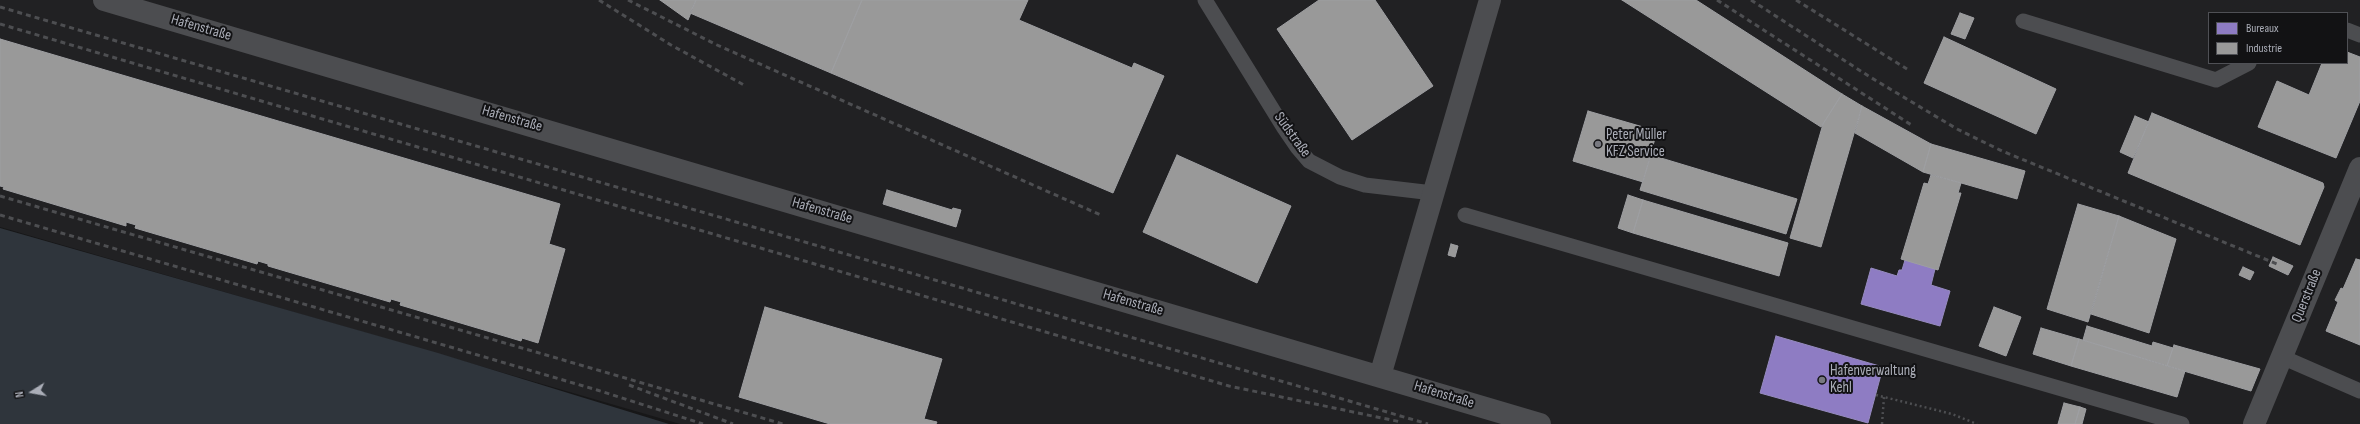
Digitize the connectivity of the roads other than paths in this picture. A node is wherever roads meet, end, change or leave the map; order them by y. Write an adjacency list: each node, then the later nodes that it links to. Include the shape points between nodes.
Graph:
1 (104, 0): 12 (street, Hafenstraße)
2 (1205, 0): 9 (lane, Südstraße, via 1284,128 1310,161 1340,177 1365,185)
3 (1490, 0): 9 (street)
4 (2023, 21): 7 (lane, via 2216,80)
5 (2348, 30): 6 (lane)
6 (2360, 35)
7 (2247, 64)
8 (2360, 168): 11 (street, Querstraße)
9 (1434, 193): 12 (street)
10 (1465, 215): 15 (lane)
11 (2282, 357): 13 (lane); 16 (street, Querstraße)
12 (1380, 376): 14 (street, Hafenstraße)
13 (2360, 391)
14 (1540, 424)
15 (2182, 424)
16 (2254, 424)

